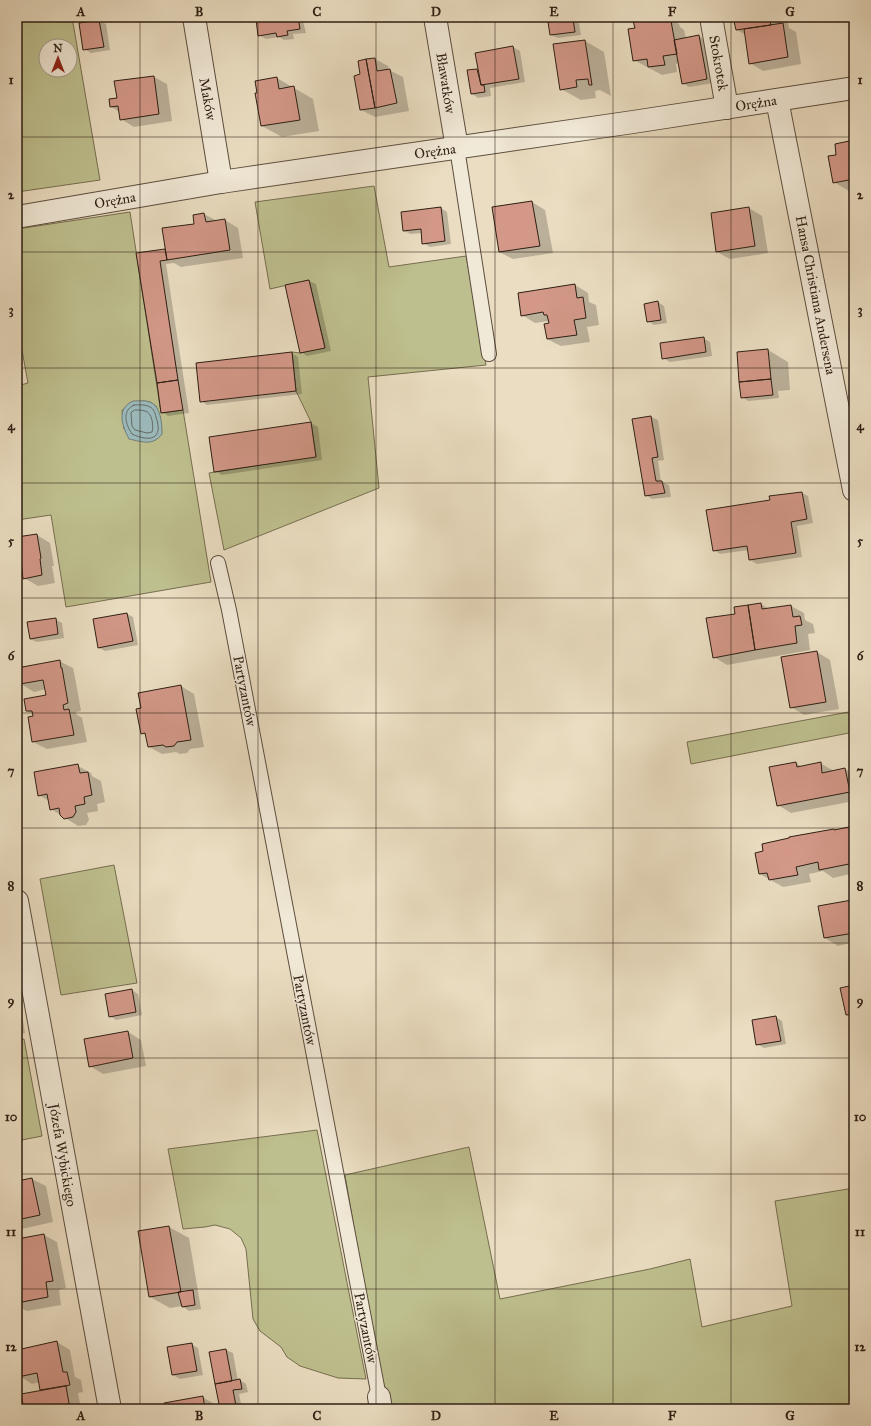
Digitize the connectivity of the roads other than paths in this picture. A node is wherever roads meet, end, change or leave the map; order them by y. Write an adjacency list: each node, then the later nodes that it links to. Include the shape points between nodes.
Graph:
1 (194, 17): 8 (street, Maków)
2 (435, 17): 7 (street, Bławatków)
3 (711, 17): 6 (street, Stokrotek)
4 (854, 88): 5 (street, Orężna)
5 (777, 100): 6 (street, Orężna); 11 (street, Hansa Christiana Andersena)
6 (727, 108): 7 (street, Orężna)
7 (457, 148): 8 (street, Orężna); 10 (lane)
8 (221, 182): 9 (street, Orężna)
9 (17, 217)
10 (489, 354)
11 (854, 490)
12 (218, 564): 14 (lane, Partyzantów, via 229,610)
13 (17, 901): 15 (street, Józefa Wybickiego)
14 (380, 1403)
15 (110, 1409)

